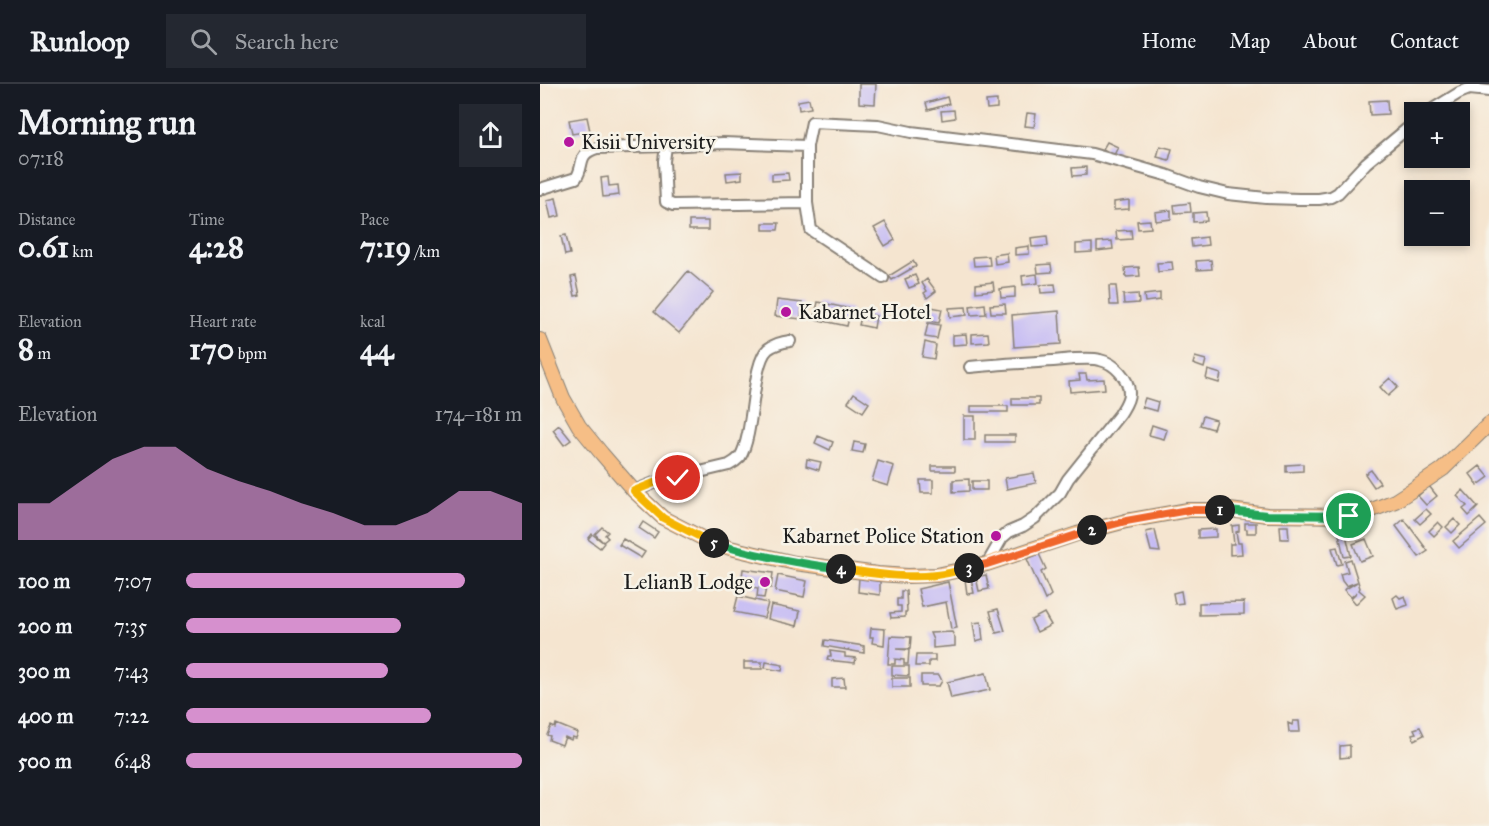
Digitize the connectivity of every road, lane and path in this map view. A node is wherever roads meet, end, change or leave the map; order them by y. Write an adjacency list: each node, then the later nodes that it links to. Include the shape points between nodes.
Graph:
1 (1489, 91): 2 (street, via 1470,89)
2 (1444, 102)
3 (1404, 131): 5 (street, via 1366,163 1338,194 1319,199 1228,194 1092,154 878,125 812,122)
4 (666, 146): 5 (street, via 723,142); 6 (street, via 590,150 581,160 576,178); 7 (street, via 668,204)
5 (807, 146): 7 (street)
6 (540, 189)
7 (807, 203): 8 (street, via 811,230)
8 (883, 278)
9 (540, 340): 13 (main road, via 573,416)
10 (790, 341): 13 (street, via 767,350 760,362 739,458 729,465)
11 (969, 367): 14 (street, via 1099,359 1120,372 1129,394 1120,414 1060,492 1035,518 1002,538)
12 (1489, 424): 14 (main road, via 1443,469 1395,501 1372,510 1349,516 1188,510 1077,534)
13 (634, 491): 14 (main road, via 663,518 706,540 795,563 908,576 937,575)
14 (987, 564)

